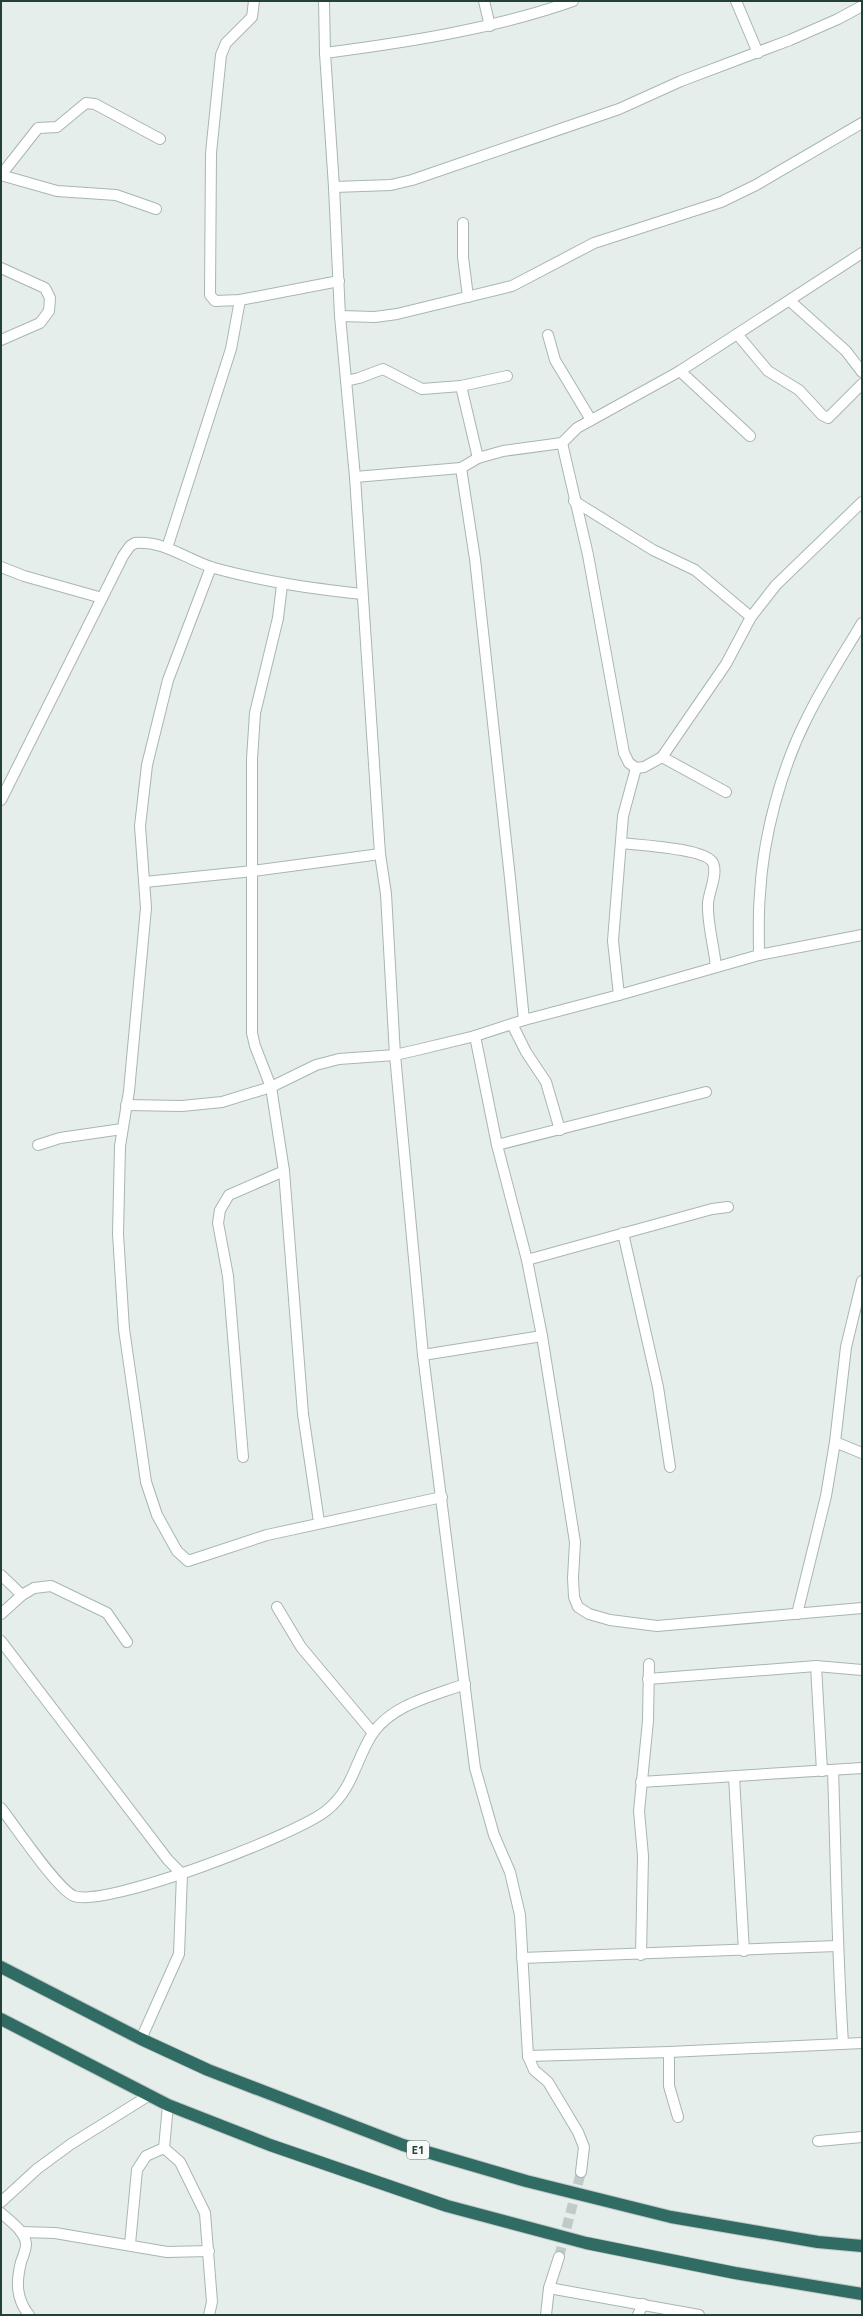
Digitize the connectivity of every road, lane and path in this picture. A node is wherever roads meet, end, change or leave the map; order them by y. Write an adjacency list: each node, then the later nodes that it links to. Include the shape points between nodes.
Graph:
1 (254, 1): 20 (street, via 252,17 226,43 221,54 211,153 210,295 214,301)
2 (324, 1): 8 (street)
3 (484, 1): 7 (street)
4 (573, 1): 7 (street)
5 (736, 1): 9 (street)
6 (862, 6): 9 (street)
7 (490, 26): 8 (street)
8 (325, 53): 13 (street)
9 (758, 53): 13 (street, via 681,81 619,109 412,180 391,185)
10 (862, 123): 19 (street, via 756,185 721,202 594,243 512,286)
11 (160, 139): 12 (street, via 95,104 86,103 57,127 38,128)
12 (1, 175): 14 (street, via 58,191 116,195)
13 (334, 188): 18 (street)
14 (156, 209)
15 (464, 224): 19 (street, via 463,257)
16 (862, 253): 21 (street)
17 (1, 268): 25 (street, via 45,288 50,298 49,311 40,323)
18 (339, 281): 20 (street); 22 (street)
19 (468, 297): 22 (street, via 397,314 375,317)
20 (240, 300): 40 (street, via 231,348)
21 (790, 301): 23 (street); 27 (street, via 846,351)
22 (340, 316): 29 (street)
23 (737, 334): 26 (street); 30 (street, via 768,371 799,390 822,415 828,418)
24 (548, 335): 32 (street, via 555,360)
25 (1, 340)
26 (680, 371): 32 (street); 33 (street)
27 (862, 372)
28 (507, 376): 31 (street)
29 (346, 381): 31 (street, via 383,369 422,388); 37 (street)
30 (862, 384)
31 (461, 386): 35 (street)
32 (591, 420): 34 (street)
33 (750, 436)
34 (562, 443): 35 (street, via 503,451); 38 (street)
35 (478, 458): 36 (street)
36 (462, 468): 37 (street); 60 (street, via 475,559)
37 (355, 477): 44 (street)
38 (574, 501): 46 (street, via 653,550 695,570); 49 (street, via 588,555 624,753 629,763)
39 (862, 502): 46 (street, via 776,585)
40 (167, 548): 42 (street); 45 (street, via 140,542 130,546)
41 (1, 567): 45 (street)
42 (211, 567): 43 (street); 55 (street, via 168,680 155,724 140,826)
43 (282, 585): 44 (street); 54 (street, via 278,618 255,713 252,758)
44 (362, 594): 53 (street)
45 (102, 598): 51 (street)
46 (751, 617): 48 (street, via 726,664)
47 (862, 623): 57 (street, via 820,693 786,766 775,804 763,866)
48 (662, 757): 49 (street, via 644,767); 50 (street)
49 (636, 768): 52 (street, via 623,816)
50 (726, 792)
51 (1, 800)
52 (621, 843): 58 (street, via 691,852 713,862 709,911); 59 (street, via 613,941)
53 (380, 854): 54 (street); 63 (street, via 386,894)
54 (253, 871): 55 (street); 64 (street, via 252,1033)
55 (145, 882): 66 (street, via 146,908)
56 (862, 935): 57 (street)
57 (759, 955): 58 (street)
58 (716, 967): 59 (street)
59 (619, 995): 60 (street)
60 (524, 1020): 61 (street)
61 (512, 1024): 62 (street); 68 (street, via 526,1052 546,1082)
62 (475, 1036): 63 (street); 70 (street)
63 (395, 1054): 64 (street, via 339,1059 316,1065); 77 (street)
64 (271, 1087): 66 (street, via 222,1102 182,1106); 71 (street)
65 (706, 1092): 68 (street)
66 (126, 1105): 67 (street)
67 (122, 1129): 69 (street, via 60,1138); 83 (street, via 118,1234 124,1329 146,1482 157,1515 177,1551 188,1561 267,1535)
68 (560, 1130): 70 (street)
69 (38, 1144)
70 (497, 1145): 74 (street)
71 (284, 1171): 80 (street, via 229,1195 220,1210 218,1223 228,1276); 83 (street, via 303,1414)
72 (728, 1207): 73 (street)
73 (623, 1233): 74 (street); 81 (street, via 658,1387)
74 (527, 1260): 76 (street)
75 (862, 1281): 78 (street, via 846,1347)
76 (542, 1336): 77 (street); 89 (street, via 572,1522 574,1597 578,1607 589,1614 610,1620 657,1626)
77 (423, 1355): 82 (street)
78 (835, 1442): 79 (street); 89 (street, via 826,1496)
79 (862, 1453)
80 (243, 1457)
81 (670, 1466)
82 (442, 1496): 83 (street); 96 (street)
83 (319, 1522)
84 (1, 1575): 85 (street)
85 (22, 1595): 88 (street); 91 (street, via 34,1588 51,1586 107,1613)
86 (277, 1607): 97 (street, via 301,1647)
87 (862, 1608): 89 (street)
88 (1, 1614)
89 (798, 1614)
90 (1, 1641): 103 (street, via 168,1860)
91 (127, 1642)
92 (649, 1664): 95 (street)
93 (816, 1666): 94 (street); 95 (street); 99 (street)
94 (862, 1670)
95 (648, 1679): 101 (street, via 648,1721)
96 (465, 1684): 97 (street, via 408,1705 390,1715); 107 (street, via 475,1768 494,1835 510,1872 520,1915)
97 (373, 1733): 103 (street, via 348,1787 342,1797 326,1812 262,1843)
98 (862, 1768): 99 (street)
99 (828, 1770): 100 (street); 104 (street, via 837,1892)
100 (734, 1777): 101 (street); 105 (street)
101 (641, 1782): 106 (street)
102 (1, 1808): 103 (street, via 57,1880 73,1896 81,1898 112,1894)
103 (182, 1874): 110 (street, via 179,1954)
104 (837, 1946): 105 (street); 111 (street)
105 (744, 1951): 106 (street)
106 (641, 1955): 107 (street)
107 (522, 1958): 114 (street)
108 (1, 1967): 110 (highway, E1)
109 (1, 2019): 115 (highway)
110 (141, 2040): 126 (highway, E1, via 208,2070 403,2146 670,2217 818,2242)
111 (843, 2043): 112 (street); 113 (street)
112 (862, 2043)
113 (669, 2052): 114 (street); 117 (street, via 669,2086)
114 (528, 2056): 121 (street, via 534,2070 552,2088 578,2132 584,2147)
115 (148, 2096): 116 (highway); 122 (street, via 71,2144 37,2169)
116 (168, 2105): 120 (street); 130 (highway, via 270,2145 447,2206 586,2242 735,2273)
117 (678, 2117)
118 (862, 2137): 119 (street)
119 (818, 2141)
120 (164, 2148): 125 (street, via 146,2156 137,2170); 127 (street, via 180,2162 205,2214)
121 (581, 2172)
122 (1, 2202)
123 (1, 2213): 124 (street)
124 (21, 2232): 125 (street, via 55,2233); 132 (street, via 26,2244 20,2266 19,2298 20,2304)
125 (130, 2244): 127 (street, via 167,2252)
126 (862, 2246)
127 (209, 2250): 133 (street, via 212,2302)
128 (559, 2257): 129 (street)
129 (549, 2288): 131 (street); 134 (street)
130 (862, 2294)
131 (643, 2304): 135 (street); 136 (street)
132 (29, 2315)
133 (209, 2315)
134 (546, 2315)
135 (638, 2315)
136 (699, 2315)

